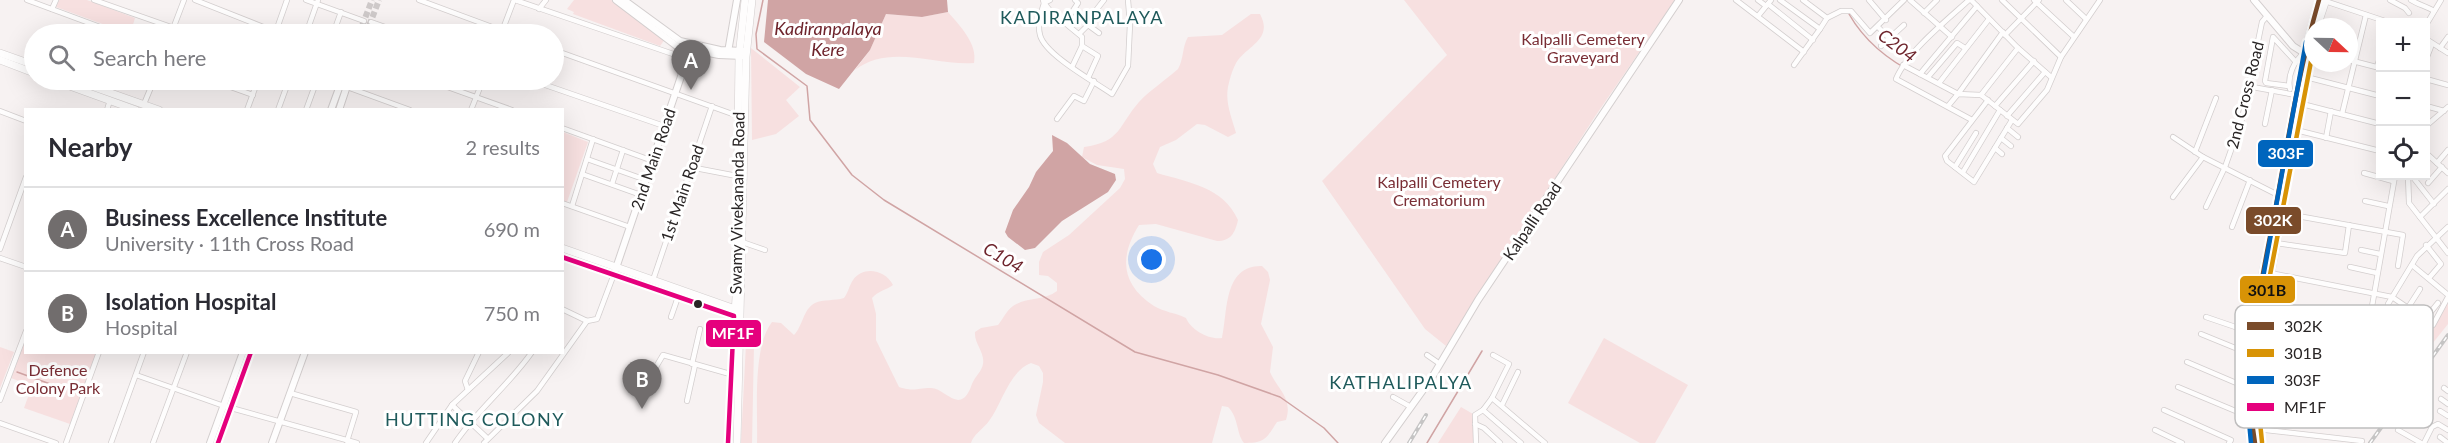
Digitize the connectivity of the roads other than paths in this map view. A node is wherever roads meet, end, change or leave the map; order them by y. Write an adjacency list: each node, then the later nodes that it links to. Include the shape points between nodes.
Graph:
1 (30, 0): 42 (street)
2 (56, 0): 42 (street)
3 (94, 0): 65 (street)
4 (184, 0): 66 (street)
5 (195, 0): 67 (street)
6 (287, 0): 68 (street)
7 (306, 0): 39 (street)
8 (419, 0): 72 (street)
9 (514, 0): 43 (street); 73 (street)
10 (546, 0): 43 (street)
11 (737, 0): 96 (street)
12 (745, 0): 101 (main road, Swamy Vivekananda Road)
13 (752, 0): 101 (main road, Swamy Vivekananda Road)
14 (1075, 0): 63 (street, via 1078,3)
15 (1104, 0): 44 (street)
16 (1128, 0): 124 (street, via 1128,66 1112,94)
17 (1679, 0): 306 (street, Kalpalli Road, via 1478,300)
18 (1736, 0): 50 (street)
19 (1758, 0): 40 (street)
20 (1780, 0): 77 (street)
21 (1803, 0): 52 (street)
22 (1869, 0): 60 (street)
23 (1904, 0): 60 (street)
24 (1910, 0): 47 (street)
25 (1937, 0): 47 (street)
26 (1970, 0): 41 (street); 76 (street)
27 (2001, 0): 53 (street)
28 (2067, 0): 59 (street)
29 (2100, 0): 59 (street)
30 (2254, 0): 51 (street)
31 (2319, 0): 54 (main road)
32 (2325, 0): 49 (street); 55 (main road)
33 (2390, 0): 48 (street)
34 (2411, 0): 45 (street)
35 (2442, 0): 45 (street)
36 (621, 1): 90 (street)
37 (1046, 1): 63 (street, via 1052,13); 113 (street, via 1039,19 1040,37 1051,52)
38 (2036, 1): 53 (street); 82 (street)
39 (318, 2): 46 (street); 69 (street)
40 (1768, 3): 50 (street); 85 (street)
41 (1977, 6): 58 (street); 81 (street)
42 (52, 9): 64 (street)
43 (539, 9): 90 (street, via 676,55)
44 (1097, 9)
45 (2434, 11): 57 (street)
46 (341, 12): 61 (street); 70 (street)
47 (1924, 13): 76 (street)
48 (2409, 13)
49 (2366, 15): 56 (street); 86 (street)
50 (1758, 16): 97 (street)
51 (2267, 16): 95 (street, via 2293,46); 127 (street, 2nd Cross Road, via 2262,22)
52 (1827, 18): 75 (street, via 1849,10 1868,33); 77 (street)
53 (2021, 18): 79 (street); 103 (street)
54 (2316, 18)
55 (2320, 18)
56 (2376, 18)
57 (2430, 18)
58 (1989, 19): 79 (street); 91 (street)
59 (2086, 19): 82 (street)
60 (1886, 20): 75 (street)
61 (364, 21)
62 (371, 22): 71 (street)
63 (1065, 23): 80 (street)
64 (93, 24)
65 (163, 24)
66 (175, 24)
67 (253, 24)
68 (278, 24)
69 (310, 24)
70 (337, 24)
71 (377, 24)
72 (479, 24)
73 (505, 24)
74 (1904, 25): 84 (street)
75 (1878, 27): 84 (street)
76 (1939, 27): 81 (street); 110 (street)
77 (1820, 29): 85 (street)
78 (1099, 33): 80 (street, via 1088,25)
79 (2004, 33): 92 (street); 145 (street)
80 (1079, 34): 88 (street)
81 (1952, 37): 118 (street)
82 (2074, 37): 103 (street)
83 (2448, 38): 93 (street)
84 (1889, 39): 89 (street)
85 (1813, 40): 97 (street)
86 (2358, 41)
87 (2432, 44): 93 (street); 94 (street)
88 (1082, 46): 113 (street); 122 (street, via 1098,56)
89 (1881, 46)
90 (688, 48): 96 (street); 144 (street, 2nd Main Road)
91 (1965, 48): 119 (street, via 1957,43); 125 (street)
92 (2018, 48): 106 (street); 148 (street)
93 (2439, 48): 99 (street)
94 (2430, 49)
95 (2304, 50)
96 (728, 52): 101 (street)
97 (1804, 52): 109 (street)
98 (0, 53): 105 (main road)
99 (2448, 53)
100 (564, 54): 144 (street)
101 (743, 54): 176 (main road, Swamy Vivekananda Road); 247 (main road, Swamy Vivekananda Road)
102 (2304, 55): 107 (street)
103 (2061, 57): 120 (street)
104 (0, 60): 114 (main road)
105 (24, 61)
106 (2034, 61): 115 (street); 158 (street)
107 (2295, 61): 128 (street); 128 (street, via 2273,37 2265,81)
108 (2358, 62): 112 (street)
109 (1794, 65)
110 (1902, 66): 118 (street); 157 (street, via 1896,79)
111 (2304, 66): 146 (main road)
112 (2376, 66)
113 (1072, 67): 122 (street)
114 (24, 69)
115 (2046, 72): 120 (street); 177 (street)
116 (2307, 72): 121 (main road)
117 (2350, 72): 129 (street)
118 (1920, 74): 119 (street)
119 (1928, 77): 125 (street)
120 (2051, 77): 181 (street, via 2046,90 2018,124)
121 (2306, 77): 129 (street); 154 (main road)
122 (1088, 78): 124 (street)
123 (2430, 80): 126 (street)
124 (1094, 81): 178 (street, via 1084,101 1074,96)
125 (1939, 83): 145 (street)
126 (2448, 85)
127 (2247, 86): 143 (street); 212 (street, 2nd Cross Road, via 2242,119)
128 (2289, 86): 146 (street)
129 (2348, 88): 149 (street); 175 (street)
130 (82, 90): 152 (main road)
131 (103, 90): 155 (main road)
132 (150, 90): 155 (street)
133 (239, 90): 147 (street)
134 (255, 90): 147 (street)
135 (285, 90): 164 (street)
136 (313, 90): 165 (street)
137 (339, 90): 166 (street)
138 (346, 90): 167 (street)
139 (364, 90): 168 (street)
140 (456, 90): 150 (street)
141 (479, 90): 150 (street)
142 (560, 90): 185 (street)
143 (2272, 90): 146 (street); 184 (street)
144 (675, 94): 156 (street); 185 (street, 2nd Main Road)
145 (1958, 94): 148 (street); 157 (street)
146 (2294, 94): 231 (main road)
147 (253, 95): 163 (street)
148 (1981, 95): 153 (street)
149 (2376, 95)
150 (476, 97): 169 (street); 170 (street)
151 (2216, 98): 200 (street)
152 (110, 100): 160 (street); 161 (main road)
153 (1988, 100): 158 (street); 180 (street)
154 (2301, 103): 173 (street); 188 (main road)
155 (144, 104): 162 (main road)
156 (712, 106): 176 (street); 209 (street, 1st Main Road)
157 (1948, 106): 180 (street)
158 (1995, 106): 172 (street)
159 (2430, 107): 171 (street)
160 (107, 108)
161 (131, 108)
162 (154, 108)
163 (249, 108)
164 (279, 108)
165 (307, 108)
166 (333, 108)
167 (340, 108)
168 (405, 108)
169 (472, 108)
170 (506, 108)
171 (2446, 109): 183 (street)
172 (2000, 110): 177 (street); 214 (street)
173 (2331, 111): 175 (street); 193 (street)
174 (0, 113): 179 (street)
175 (2342, 114): 182 (street)
176 (738, 116): 220 (main road, Swamy Vivekananda Road)
177 (2007, 116): 181 (street)
178 (1057, 118)
179 (24, 120)
180 (1972, 120): 210 (street, via 1945,156)
181 (2012, 120): 186 (street)
182 (2376, 123)
183 (2430, 123)
184 (2265, 124)
185 (664, 126): 206 (street, 2nd Main Road)
186 (2007, 128): 191 (street); 192 (street)
187 (564, 129): 194 (street)
188 (2296, 130): 193 (street); 231 (main road)
189 (1976, 134): 210 (street)
190 (2173, 136): 200 (street)
191 (2018, 137)
192 (2001, 138): 195 (street); 196 (street)
193 (2326, 138): 198 (street)
194 (593, 139): 197 (street); 205 (street)
195 (2011, 146)
196 (1995, 148): 201 (street); 204 (street)
197 (623, 150): 206 (street); 213 (street)
198 (2376, 150)
199 (2448, 150): 208 (street)
200 (2195, 152): 203 (street)
201 (2002, 154)
202 (2430, 156): 208 (street)
203 (2203, 157): 212 (street); 232 (street)
204 (1989, 158): 207 (street); 211 (street)
205 (587, 159): 213 (street); 218 (street)
206 (653, 160): 221 (street, 2nd Main Road)
207 (1996, 163)
208 (2440, 165): 216 (street); 227 (street)
209 (690, 167): 220 (street); 266 (street, 1st Main Road)
210 (1955, 167): 214 (street)
211 (1983, 167): 214 (street, via 1974,182); 215 (street)
212 (2225, 167): 222 (street); 238 (street, 2nd Cross Road)
213 (617, 169): 221 (street); 228 (street)
214 (1963, 172)
215 (1990, 172)
216 (2448, 172)
217 (2364, 173): 219 (street)
218 (582, 174): 228 (street); 236 (street)
219 (2376, 175)
220 (738, 176): 281 (main road, Swamy Vivekananda Road)
221 (646, 180): 230 (street, 2nd Main Road)
222 (2250, 180): 231 (street); 243 (street)
223 (2394, 180): 237 (street)
224 (2410, 180): 240 (street, via 2409,203)
225 (2413, 180): 235 (street)
226 (24, 183): 250 (street)
227 (2428, 183)
228 (612, 184): 230 (street)
229 (2448, 189): 235 (street)
230 (641, 195): 242 (street, 2nd Main Road)
231 (2281, 196): 239 (main road); 274 (main road)
232 (2173, 197)
233 (2365, 201): 237 (street)
234 (564, 204): 236 (street)
235 (2434, 204): 240 (street)
236 (572, 206): 242 (street)
237 (2388, 206): 245 (street)
238 (2206, 207)
239 (2281, 213): 241 (street); 248 (main road)
240 (2420, 218): 246 (street)
241 (2349, 225): 245 (street); 248 (street, via 2344,253)
242 (630, 227): 262 (street, 2nd Main Road)
243 (2232, 227)
244 (2448, 227): 246 (street)
245 (2384, 232): 255 (street); 260 (street, via 2403,235)
246 (2436, 238): 249 (street); 254 (street)
247 (742, 242): 252 (street); 281 (main road, Swamy Vivekananda Road)
248 (2276, 243): 263 (main road)
249 (2426, 246): 258 (street); 265 (street, via 2441,264)
250 (0, 249)
251 (564, 249): 262 (main road)
252 (765, 250)
253 (2361, 250): 255 (street)
254 (2448, 253)
255 (2380, 254): 264 (street)
256 (564, 257): 262 (main road)
257 (0, 258): 259 (street)
258 (2412, 265): 265 (street); 271 (street)
259 (24, 266)
260 (2398, 266)
261 (2350, 267): 264 (street)
262 (616, 270): 266 (main road); 270 (main road); 284 (street, via 600,315 597,320)
263 (2270, 273): 268 (street); 275 (main road)
264 (2377, 273): 268 (street)
265 (2429, 278): 269 (street)
266 (653, 280): 281 (main road)
267 (2420, 289): 278 (street)
268 (2373, 292): 271 (street); 276 (street)
269 (2448, 296): 285 (street)
270 (678, 297): 281 (main road); 282 (street)
271 (2392, 297): 273 (street); 277 (street)
272 (2438, 303): 279 (street)
273 (2388, 304)
274 (2262, 305)
275 (2265, 305)
276 (2372, 305)
277 (2405, 305)
278 (2409, 305)
279 (2433, 309)
280 (564, 310): 284 (street)
281 (738, 313): 308 (main road, Swamy Vivekananda Road); 360 (main road, Swamy Vivekananda Road)
282 (671, 317)
283 (2206, 317): 286 (street)
284 (587, 321): 291 (street)
285 (2433, 325)
286 (2235, 328)
287 (700, 329): 305 (street)
288 (2201, 334): 290 (street)
289 (24, 336): 321 (street)
290 (2235, 348)
291 (564, 353)
292 (98, 354): 350 (street)
293 (143, 354): 309 (street)
294 (186, 354): 314 (street)
295 (242, 354): 326 (street)
296 (250, 354): 326 (street)
297 (304, 354): 317 (street)
298 (478, 354): 316 (street, via 465,381)
299 (507, 354): 316 (street)
300 (531, 354): 334 (street)
301 (563, 354): 345 (street, via 537,391)
302 (1427, 356): 306 (street)
303 (1493, 356): 319 (street, via 1509,364)
304 (2187, 362): 312 (street)
305 (694, 364): 308 (street); 310 (street, via 662,355); 322 (street)
306 (1440, 364): 315 (street, Kalpalli Road)
307 (1518, 372): 325 (street)
308 (730, 374): 359 (main road, Swamy Vivekananda Road)
309 (136, 375): 314 (street); 351 (street)
310 (650, 377)
311 (1409, 378): 315 (street)
312 (2235, 382)
313 (2178, 387): 330 (street)
314 (173, 388): 326 (street); 352 (street)
315 (1424, 389): 327 (street, Kalpalli Road)
316 (468, 390): 324 (street)
317 (290, 393): 333 (street); 347 (street, via 356,412)
318 (1393, 396): 327 (street)
319 (1492, 398): 325 (street); 328 (street)
320 (2441, 399): 323 (street)
321 (0, 400)
322 (687, 401)
323 (2448, 404)
324 (452, 405): 334 (street); 357 (street)
325 (1502, 405): 365 (street)
326 (228, 407): 333 (street); 353 (street); 354 (street)
327 (1411, 407): 361 (street, Kalpalli Road)
328 (1483, 410): 336 (street, via 1475,415); 364 (street)
329 (2164, 410): 367 (street, via 2231,440)
330 (2235, 411)
331 (2440, 411): 332 (street)
332 (2448, 416)
333 (279, 421): 347 (street); 355 (street)
334 (469, 422): 345 (street); 358 (street)
335 (0, 423): 349 (street)
336 (1475, 424): 362 (street); 363 (street)
337 (2433, 426): 343 (street, via 2438,424)
338 (2253, 428): 368 (main road)
339 (2431, 428): 369 (street)
340 (2257, 429): 346 (street); 368 (main road)
341 (2155, 430): 366 (street)
342 (2398, 430): 369 (street)
343 (2448, 430)
344 (2440, 437): 348 (street)
345 (486, 440)
346 (2362, 441)
347 (346, 442): 356 (street)
348 (2448, 442)
349 (56, 443)
350 (66, 443)
351 (111, 443)
352 (153, 443)
353 (210, 443)
354 (218, 443)
355 (272, 443)
356 (357, 443)
357 (426, 443)
358 (454, 443)
359 (728, 443)
360 (737, 443)
361 (1385, 443)
362 (1476, 443)
363 (1500, 443)
364 (1521, 443)
365 (1545, 443)
366 (2182, 443)
367 (2229, 443)
368 (2257, 443)
369 (2422, 443)

